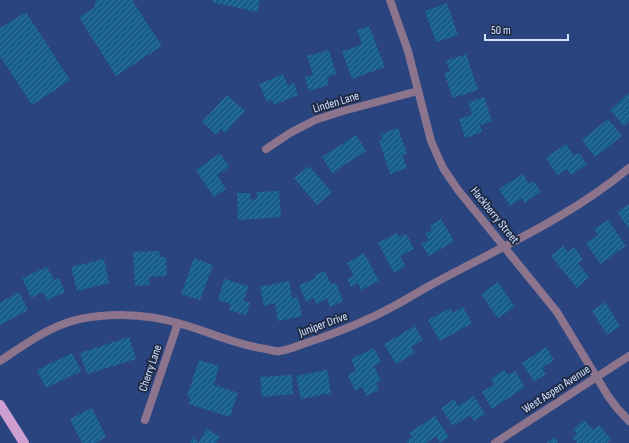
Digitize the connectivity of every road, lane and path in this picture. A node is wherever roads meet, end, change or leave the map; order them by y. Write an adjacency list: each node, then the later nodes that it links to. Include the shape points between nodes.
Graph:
1 (390, 0): 2 (street, Hackberry Street, via 408,51)
2 (418, 91): 3 (street, Linden Lane, via 315,120); 5 (street, Hackberry Street, via 431,141 443,168)
3 (266, 149)
4 (629, 168): 5 (street, Juniper Drive, via 576,206)
5 (505, 246): 6 (street, Juniper Drive, via 428,286 396,306 326,336 280,351 230,340); 9 (street, Hackberry Street, via 557,312)
6 (178, 323): 8 (street, Juniper Drive, via 137,315 84,318 65,323 42,334); 11 (street, Cherry Lane)
7 (629, 356): 9 (street, West Aspen Avenue)
8 (0, 361)
9 (596, 377): 12 (street, Hackberry Street); 14 (street, West Aspen Avenue)
10 (0, 405): 13 (main road)
11 (145, 420)
12 (629, 421)
13 (24, 443)
14 (495, 443)

